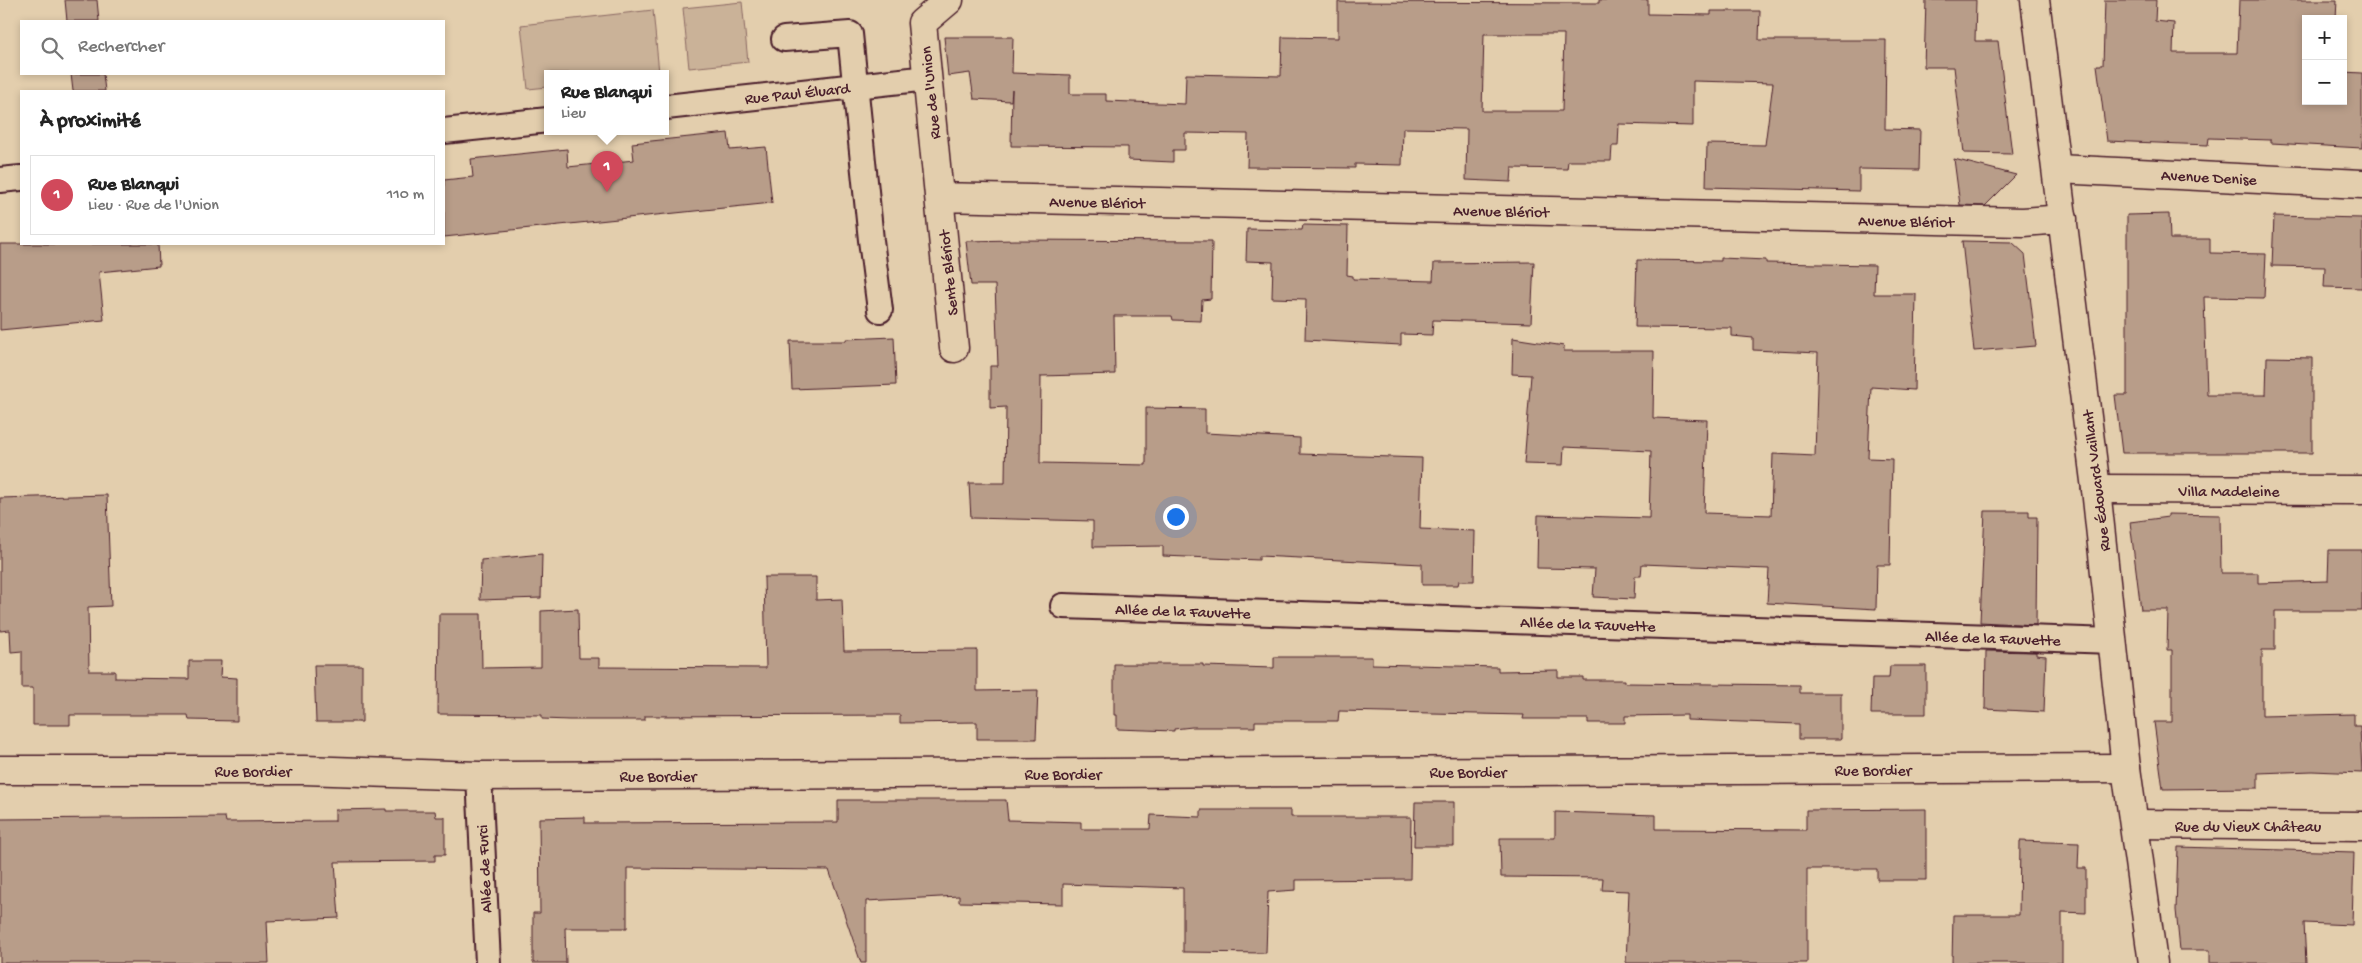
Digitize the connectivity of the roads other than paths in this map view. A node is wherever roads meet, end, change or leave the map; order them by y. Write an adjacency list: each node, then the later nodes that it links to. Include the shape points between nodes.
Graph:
1 (948, 0): 4 (street, Rue de l'Union, via 922,23)
2 (2035, 0): 9 (street, Rue Édouard Vaillant)
3 (784, 39): 5 (lane, via 850,34)
4 (928, 78): 5 (lane, Rue Paul Éluard); 13 (street, Rue de l'Union)
5 (856, 85): 6 (lane, Rue Paul Éluard); 15 (lane)
6 (669, 106)
7 (544, 120): 8 (lane)
8 (445, 131)
9 (2057, 169): 12 (street, Avenue Denise); 14 (street, Rue Édouard Vaillant)
10 (20, 178): 11 (lane)
11 (0, 180)
12 (2362, 184)
13 (940, 197): 14 (street, Avenue Blériot, via 2023,222); 16 (street, Sente Blériot)
14 (2063, 219): 17 (street, Rue Édouard Vaillant)
15 (880, 310)
16 (954, 348)
17 (2096, 489): 18 (street, Villa Madeleine); 20 (street, Rue Édouard Vaillant)
18 (2362, 490)
19 (1063, 606): 20 (lane, Allée de la Fauvette)
20 (2113, 641): 21 (street, Rue Édouard Vaillant)
21 (2126, 768): 23 (street, Rue Bordier); 24 (street, Rue Édouard Vaillant)
22 (0, 770): 23 (street, Rue Bordier, via 304,770)
23 (479, 776): 26 (lane, Allée de Furci)
24 (2135, 824): 25 (street, Rue du Vieux Château); 27 (street, Rue Édouard Vaillant)
25 (2362, 826)
26 (488, 963)
27 (2153, 963)

